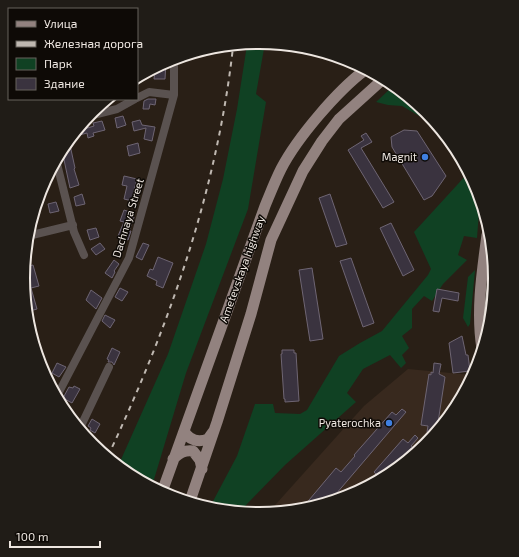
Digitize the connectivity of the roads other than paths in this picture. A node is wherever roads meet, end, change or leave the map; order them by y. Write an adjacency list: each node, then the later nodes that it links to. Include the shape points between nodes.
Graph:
1 (174, 65): 4 (street, Dachnaya Street)
2 (361, 73): 18 (main road, Ametevskaya highway, via 321,113 281,169 265,206)
3 (379, 83): 17 (main road, Ametevskaya highway, via 339,119 303,171 271,240)
4 (174, 95): 5 (street, via 149,92); 15 (street, Dachnaya Street, via 129,258)
5 (138, 98)
6 (134, 100): 7 (street, via 117,109)
7 (100, 113)
8 (58, 169): 9 (street)
9 (72, 225): 10 (street); 12 (street)
10 (34, 235)
11 (486, 242): 13 (main road, via 479,304)
12 (84, 255)
13 (481, 338)
14 (109, 367): 16 (street)
15 (60, 391)
16 (82, 424)
17 (215, 430): 18 (main road, via 208,439 200,441 187,436); 20 (main road, Ametevskaya highway)
18 (184, 431): 19 (main road, Ametevskaya highway)
19 (173, 460): 20 (main road, via 180,453 193,451); 21 (main road, Ametevskaya highway)
20 (202, 468): 22 (main road, Ametevskaya highway)
21 (164, 487)
22 (191, 498)

